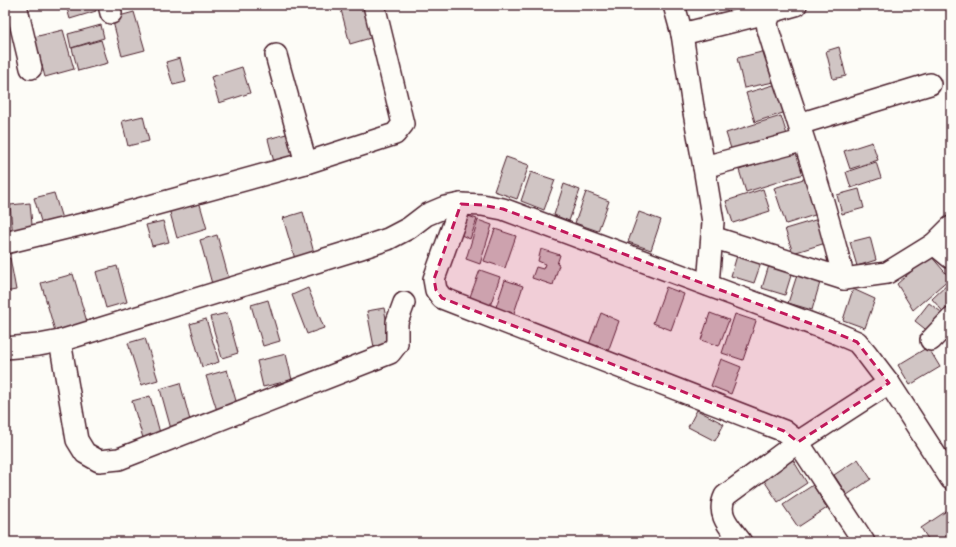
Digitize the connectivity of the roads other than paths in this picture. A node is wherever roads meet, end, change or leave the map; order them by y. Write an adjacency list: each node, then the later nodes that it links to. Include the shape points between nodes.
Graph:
1 (16, 5): 8 (street)
2 (374, 5): 11 (street, via 403,124 395,134)
3 (674, 5): 6 (street)
4 (796, 5): 5 (street)
5 (771, 12): 6 (street); 10 (street, via 767,22 768,29)
6 (682, 34): 12 (street)
7 (276, 55): 11 (street)
8 (30, 68)
9 (930, 84): 10 (street)
10 (796, 133): 12 (street); 19 (street, via 827,215)
11 (306, 163): 16 (street)
12 (704, 167): 15 (street, via 713,222)
13 (462, 204): 20 (street, via 503,209); 24 (street, via 445,207 426,215 388,239); 27 (street, via 434,279 436,290 442,298 784,432)
14 (951, 227): 17 (street)
15 (712, 237): 19 (street); 20 (street)
16 (5, 243)
17 (934, 244): 18 (street); 19 (street, via 887,273)
18 (951, 258)
19 (844, 279)
20 (708, 285): 26 (street, via 857,342)
21 (404, 303): 24 (street, via 397,322 398,344 390,353 112,460 99,461 86,453 77,440)
22 (951, 319): 23 (street)
23 (931, 340)
24 (60, 341): 25 (street)
25 (5, 348)
26 (889, 383): 27 (street); 28 (street)
27 (798, 442): 29 (street, via 724,496 721,504 722,513); 30 (street)
28 (951, 479)
29 (740, 542)
30 (864, 542)

